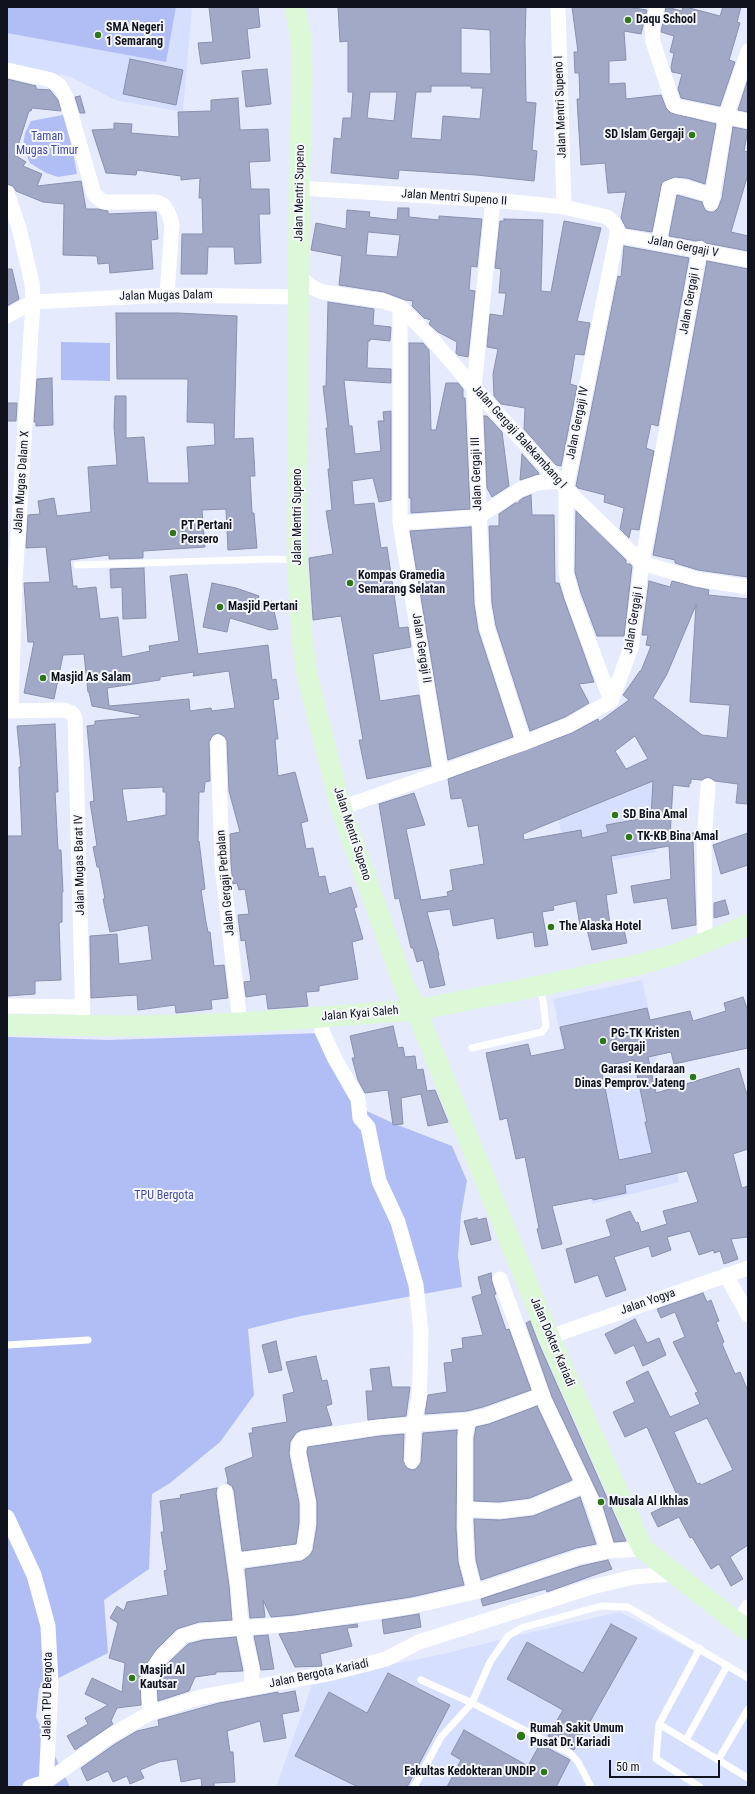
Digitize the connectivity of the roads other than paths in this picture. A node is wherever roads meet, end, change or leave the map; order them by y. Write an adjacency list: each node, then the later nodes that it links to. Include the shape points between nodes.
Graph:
1 (296, 7): 8 (main road, Jalan Mentri Supeno, via 301,39 302,78)
2 (558, 7): 11 (street, Jalan Mentri Supeno I)
3 (657, 7): 6 (street, via 652,27 653,42 674,105)
4 (748, 52): 6 (street)
5 (7, 70): 17 (street, via 51,80 60,86 66,97 94,194 99,199 104,202 156,202 164,205 172,224)
6 (726, 117): 7 (street); 13 (street, via 712,199 684,187 669,188)
7 (748, 120)
8 (299, 188): 10 (street, Jalan Mentri Supeno II); 16 (main road, Jalan Mentri Supeno)
9 (7, 193): 18 (street, via 19,228 32,283)
10 (493, 200): 11 (street, Jalan Mentri Supeno II); 21 (street, Jalan Gergaji III)
11 (564, 207): 12 (street, Jalan Mentri Supeno II, via 607,216 617,228)
12 (617, 235): 13 (street, Jalan Gergaji V); 22 (street, Jalan Gergaji IV)
13 (659, 242): 14 (street, Jalan Gergaji V)
14 (700, 250): 15 (street, Jalan Gergaji V); 26 (street, Jalan Gergaji I)
15 (748, 260)
16 (299, 286): 17 (street, Jalan Mugas Dalam); 19 (street, Jalan Gergaji Balekambang I, via 384,301); 25 (main road, Jalan Mentri Supeno)
17 (167, 294): 18 (street, Jalan Mugas Dalam)
18 (33, 302): 20 (street, Jalan Mugas Dalam); 30 (street, Jalan Mugas Dalam X)
19 (400, 307): 21 (street, Jalan Gergaji Balekambang I, via 432,339); 24 (street, Jalan Gergaji II)
20 (7, 316)
21 (474, 388): 22 (street, Jalan Gergaji Balekambang I); 23 (street, Jalan Gergaji III)
22 (562, 484): 23 (street, via 537,483 519,490); 26 (street, Jalan Gergaji Balekambang I); 29 (street, Jalan Gergaji IV, via 566,573)
23 (478, 517): 24 (street); 32 (street, Jalan Gergaji III, via 484,616)
24 (400, 523): 33 (street, Jalan Gergaji II)
25 (297, 560): 27 (lane); 35 (main road, Jalan Mentri Supeno, via 307,675)
26 (642, 563): 28 (street, Jalan Gergaji Balekambang I, via 696,579); 29 (street, Jalan Gergaji I, via 631,648)
27 (77, 565)
28 (748, 587)
29 (611, 701): 32 (street, via 569,725)
30 (9, 711): 41 (street, Jalan Mugas Barat IV, via 64,710 72,714 76,727)
31 (218, 742): 43 (street, Jalan Gergaji Perbalan, via 222,865)
32 (524, 743): 33 (street)
33 (441, 773): 35 (street)
34 (708, 786): 37 (street, via 704,843)
35 (341, 808): 40 (main road, Jalan Mentri Supeno, via 403,983)
36 (748, 925): 37 (main road, Jalan Kyai Saleh)
37 (705, 942): 38 (main road, Jalan Kyai Saleh, via 641,964)
38 (539, 986): 40 (main road, Jalan Kyai Saleh); 45 (lane, via 546,1026 542,1032)
39 (7, 1006): 41 (street)
40 (416, 1010): 42 (main road, Jalan Kyai Saleh); 50 (main road, Jalan Dokter Kariadi)
41 (83, 1017): 43 (main road, Jalan Kyai Saleh); 44 (main road, Jalan Kyai Saleh)
42 (321, 1017): 43 (main road, Jalan Kyai Saleh); 55 (street, via 322,1031 335,1060 358,1099 360,1118 368,1127 379,1181 398,1222 416,1285 421,1332 419,1398)
43 (240, 1023)
44 (7, 1025)
45 (472, 1048)
46 (748, 1268): 47 (street, Jalan Yogya)
47 (726, 1275): 49 (street); 50 (street, Jalan Yogya)
48 (500, 1280): 53 (street)
49 (748, 1315)
50 (549, 1337): 61 (main road, Jalan Dokter Kariadi)
51 (88, 1340): 52 (lane)
52 (7, 1345)
53 (542, 1394): 54 (street, via 486,1416); 57 (street)
54 (468, 1420): 55 (street); 59 (street, via 465,1437)
55 (414, 1423): 56 (street); 63 (street, via 303,1439 298,1452 308,1502 304,1549 300,1552)
56 (412, 1461)
57 (584, 1485): 59 (street, via 532,1507 499,1511); 62 (street)
58 (225, 1492): 63 (street)
59 (466, 1509): 65 (street, via 467,1561)
60 (7, 1517): 80 (street, Jalan TPU Bergota, via 34,1575 48,1626 51,1682)
61 (643, 1549): 62 (street); 64 (main road, Jalan Dokter Kariadi)
62 (608, 1551): 65 (street, via 578,1557)
63 (235, 1561): 67 (street)
64 (675, 1574): 66 (main road, Jalan Dokter Kariadi); 72 (street, Jalan Bergota Kariadi, via 633,1577 588,1588 419,1642 386,1659 332,1674)
65 (475, 1592): 67 (street, via 413,1606 295,1624)
66 (745, 1620)
67 (243, 1627): 72 (street, via 252,1668); 75 (street, via 201,1631 183,1636 170,1647 148,1679)
68 (700, 1648): 69 (lane); 73 (lane, via 628,1607 601,1606 521,1628 508,1636 490,1662); 76 (lane)
69 (727, 1666): 70 (lane); 77 (lane)
70 (748, 1678)
71 (421, 1680): 73 (lane)
72 (251, 1688): 75 (street, Jalan Bergota Kariadi, via 201,1697)
73 (472, 1703): 82 (lane, via 441,1737); 83 (lane, via 571,1754)
74 (748, 1710): 78 (lane)
75 (150, 1713): 80 (street, Jalan Bergota Kariadi, via 110,1736)
76 (659, 1724): 77 (lane); 84 (lane, via 656,1759)
77 (686, 1740): 78 (lane)
78 (718, 1760): 79 (lane)
79 (748, 1778)
80 (46, 1784): 81 (street, Jalan Bergota Kariadi)
81 (30, 1787)
82 (414, 1787)
83 (591, 1787)
84 (700, 1787)

